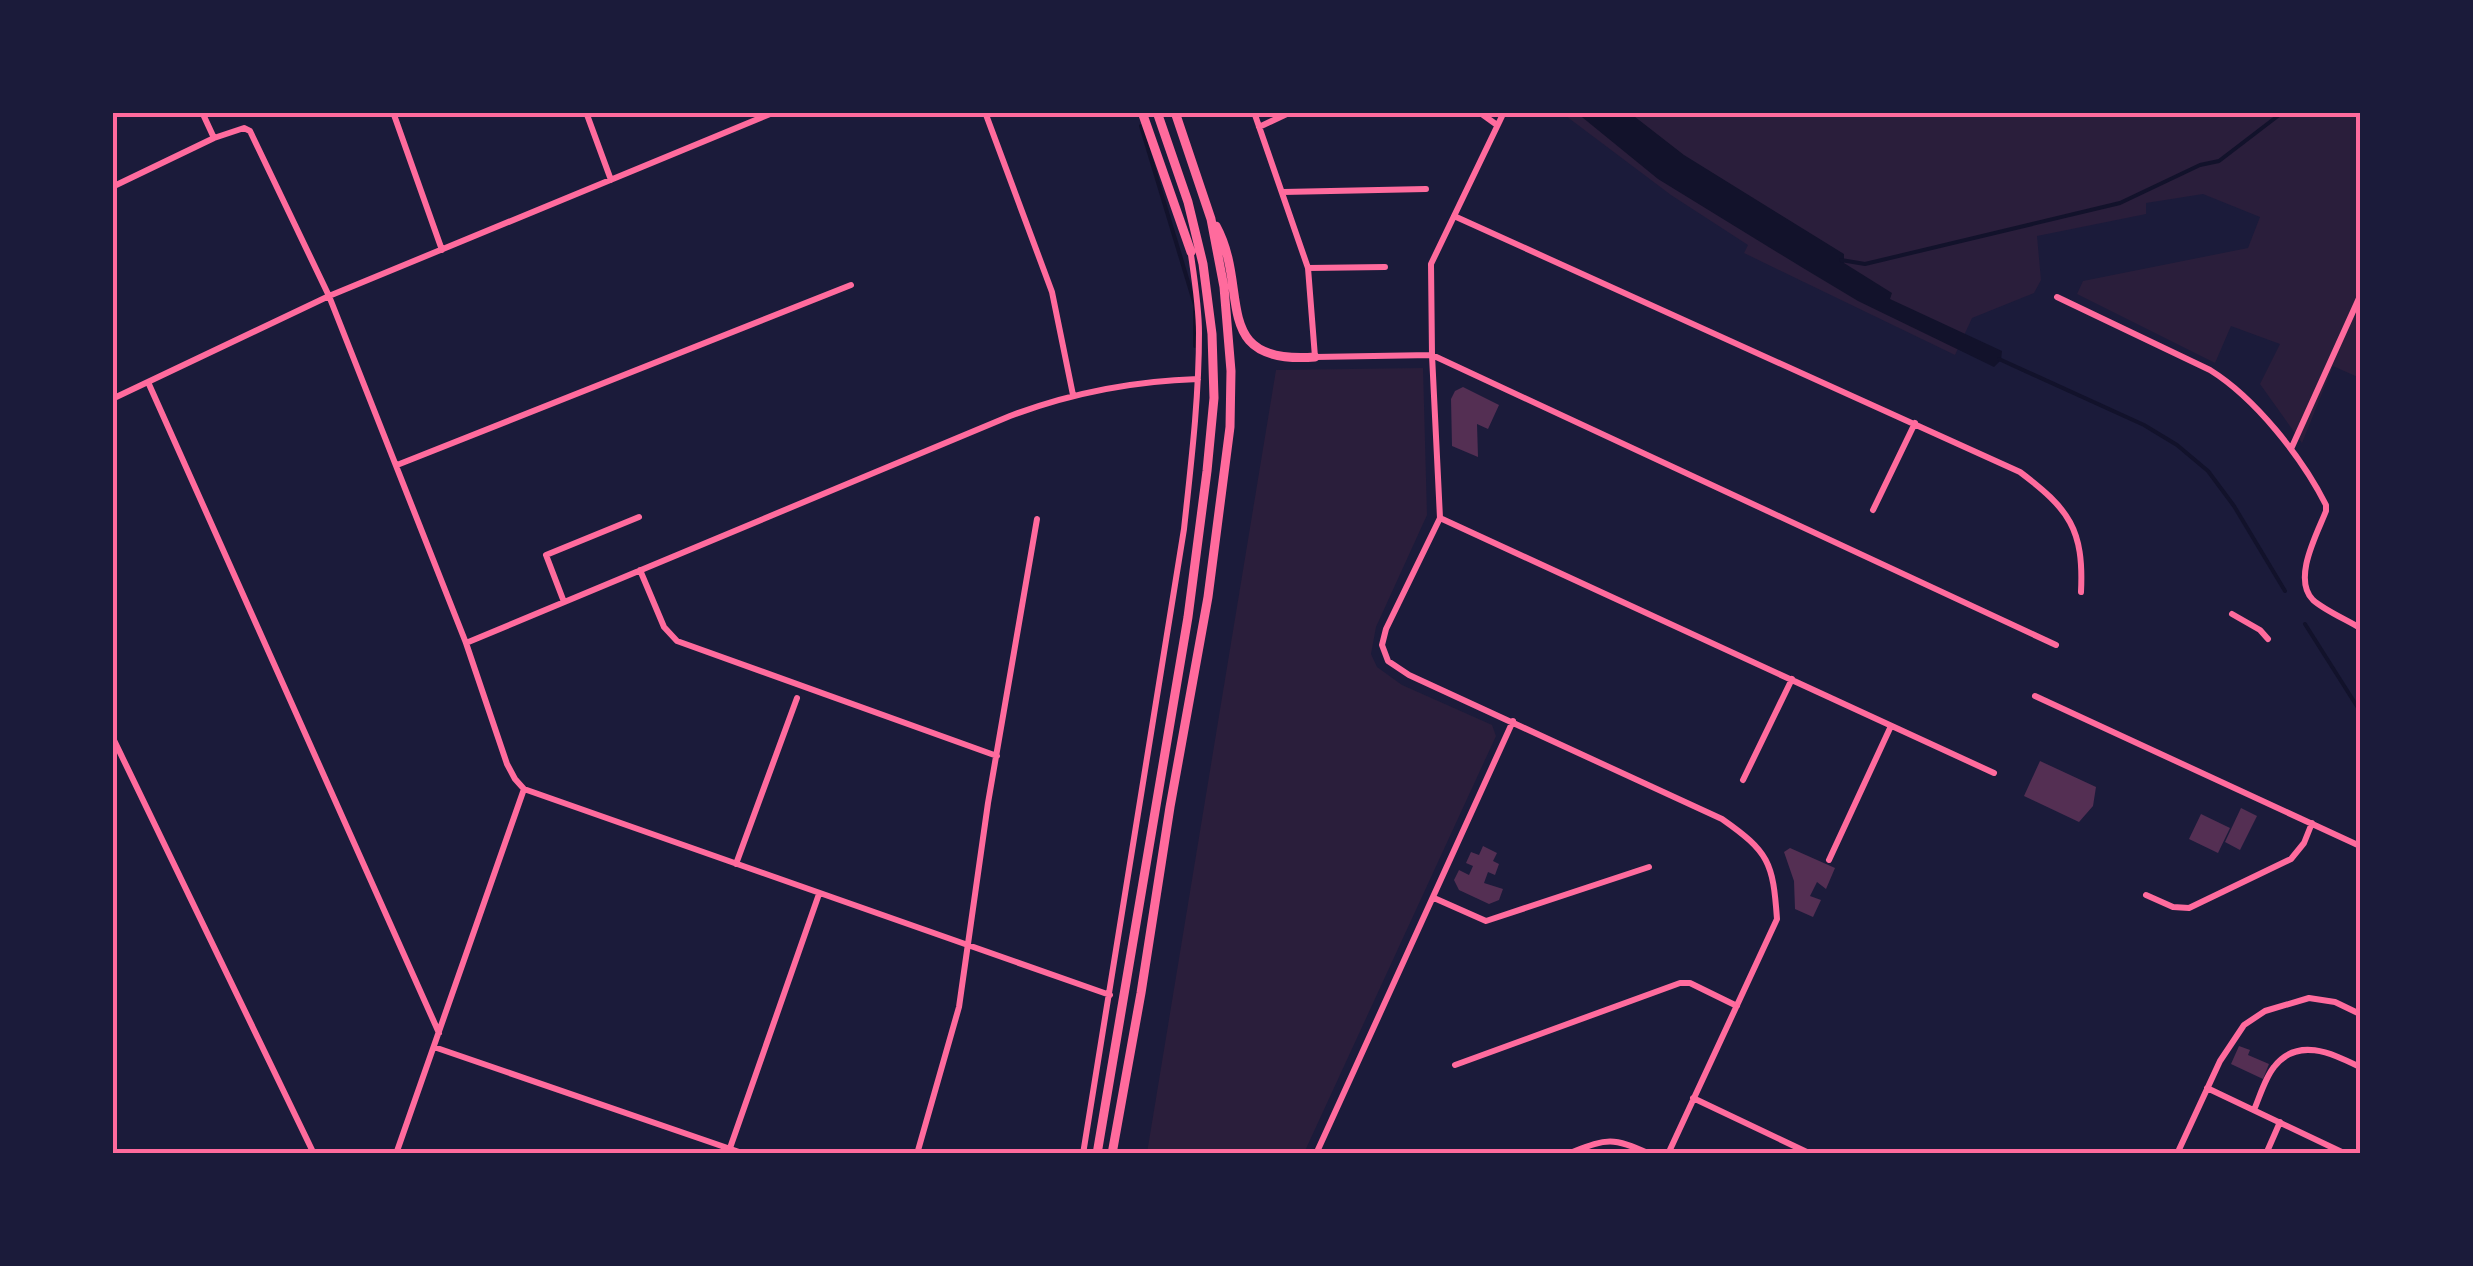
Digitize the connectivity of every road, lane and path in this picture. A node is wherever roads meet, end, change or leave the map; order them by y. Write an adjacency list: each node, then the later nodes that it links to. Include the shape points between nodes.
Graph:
1 (202, 112): 15 (street)
2 (393, 112): 23 (street)
3 (586, 112): 16 (street)
4 (775, 112): 16 (street)
5 (984, 112): 35 (street, via 1052,292)
6 (1142, 112): 24 (main road)
7 (1157, 112): 20 (main road)
8 (1175, 112): 22 (main road)
9 (1254, 112): 14 (street)
10 (1291, 112): 14 (street)
11 (1479, 112): 13 (street)
12 (1504, 112): 13 (street)
13 (1497, 126): 21 (street)
14 (1259, 127): 19 (street)
15 (214, 138): 17 (street); 28 (street, via 250,130)
16 (611, 180): 23 (street)
17 (112, 187)
18 (1426, 190): 19 (street)
19 (1283, 192): 26 (street)
20 (1188, 202): 24 (street); 88 (main road, via 1212,334 1212,428 1188,617)
21 (1454, 216): 31 (street, via 1431,264); 37 (street)
22 (1211, 219): 32 (main road, via 1248,341 1278,358); 89 (main road, via 1230,334 1230,427 1208,597)
23 (442, 250): 28 (street)
24 (1191, 252): 33 (street)
25 (1385, 267): 26 (street)
26 (1308, 268): 32 (street)
27 (851, 285): 39 (street)
28 (329, 296): 34 (street); 39 (street)
29 (2360, 296): 38 (street)
30 (2057, 297): 38 (street, via 2231,383)
31 (1432, 356): 32 (street); 42 (street); 51 (street)
32 (1315, 357)
33 (1198, 379): 35 (street); 71 (street, via 1184,528)
34 (148, 382): 36 (street); 74 (street)
35 (1073, 395): 44 (street)
36 (112, 399)
37 (1915, 423): 40 (street); 45 (street, via 2020,472 2062,508 2080,549)
38 (2291, 449): 48 (street, via 2326,505 2304,569 2306,588)
39 (397, 465): 50 (street)
40 (1874, 510)
41 (639, 518): 46 (street, via 546,554)
42 (1440, 518): 52 (street); 55 (street, via 1386,629 1384,656)
43 (1037, 519): 58 (street)
44 (640, 570): 46 (street); 58 (street, via 677,641)
45 (2081, 592)
46 (564, 602): 50 (street)
47 (2232, 614): 49 (street)
48 (2360, 628)
49 (2268, 639)
50 (466, 643): 61 (street, via 507,764)
51 (2056, 646)
52 (1792, 679): 56 (street); 60 (street)
53 (2035, 696): 62 (street)
54 (797, 698): 65 (street)
55 (1512, 721): 69 (street); 72 (street, via 1722,819 1753,840 1770,869 1776,919)
56 (1891, 726): 59 (street); 64 (street)
57 (112, 736): 83 (street)
58 (997, 756): 70 (street)
59 (1994, 774)
60 (1743, 780)
61 (524, 789): 65 (street); 74 (street)
62 (2312, 824): 63 (street); 68 (street, via 2292,859 2189,908)
63 (2360, 846)
64 (1829, 860)
65 (736, 864): 67 (street)
66 (1649, 867): 69 (street, via 1486,920)
67 (819, 894): 70 (street); 82 (street)
68 (2146, 895)
69 (1434, 898): 90 (street)
70 (968, 946): 71 (street); 86 (street, via 959,1007)
71 (1110, 994): 87 (street)
72 (1737, 1006): 76 (street, via 1680,983); 79 (street)
73 (2360, 1014): 78 (street, via 2309,998 2265,1011 2244,1025)
74 (440, 1033): 75 (street)
75 (434, 1047): 82 (street); 84 (street)
76 (1455, 1065)
77 (2360, 1067): 80 (street, via 2316,1049 2284,1057)
78 (2207, 1088): 80 (street); 95 (street)
79 (1693, 1098): 93 (street); 94 (street)
80 (2254, 1110): 81 (street)
81 (2280, 1122): 96 (street); 97 (street)
82 (730, 1148): 85 (street)
83 (314, 1154)
84 (396, 1154)
85 (745, 1154)
86 (917, 1154)
87 (1084, 1154)
88 (1097, 1154)
89 (1112, 1154)
90 (1316, 1154)
91 (1567, 1154): 92 (street, via 1610,1140)
92 (1650, 1154)
93 (1668, 1154)
94 (1811, 1154)
95 (2177, 1154)
96 (2266, 1154)
97 (2346, 1154)

